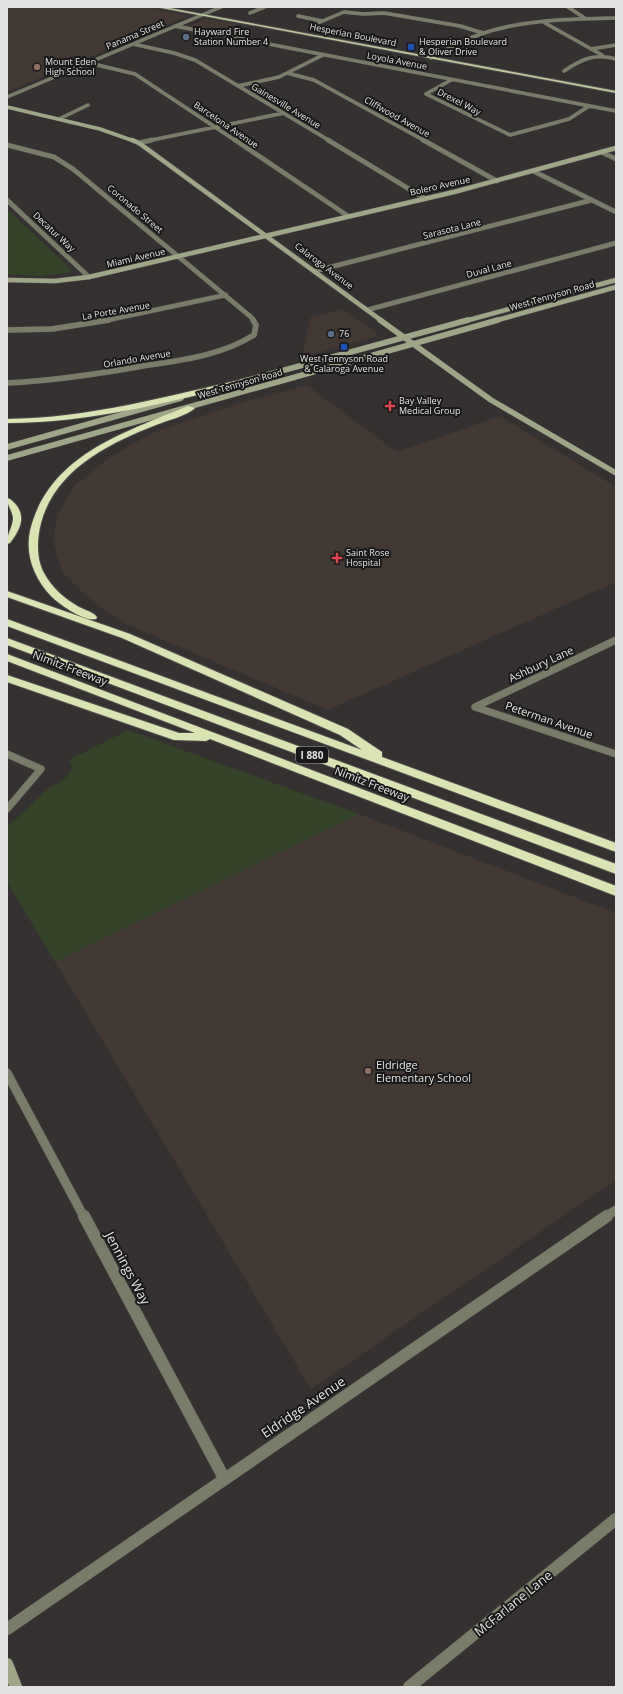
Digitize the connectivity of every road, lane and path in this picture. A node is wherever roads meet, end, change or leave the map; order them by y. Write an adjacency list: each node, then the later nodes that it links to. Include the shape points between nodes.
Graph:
1 (158, 7): 10 (main road, Hesperian Boulevard)
2 (184, 7): 7 (main road, Hesperian Boulevard)
3 (222, 7): 7 (street, Panama Street)
4 (265, 7): 8 (street)
5 (568, 7): 13 (street)
6 (378, 9): 9 (street)
7 (210, 12): 10 (street, Panama Street); 22 (main road, Hesperian Boulevard)
8 (250, 13)
9 (384, 13): 14 (street, via 344,12); 18 (street, via 460,26)
10 (202, 15): 17 (street, Panama Street); 25 (main road, Hesperian Boulevard)
11 (298, 16): 14 (street)
12 (616, 18): 13 (street)
13 (586, 19): 15 (street)
14 (322, 21): 16 (street)
15 (544, 23): 18 (street); 21 (street)
16 (313, 25)
17 (175, 26): 19 (street, Panama Street); 23 (street, Loyola Avenue)
18 (483, 33): 22 (street)
19 (133, 44): 27 (street, Panama Street); 31 (street, Gainesville Avenue, via 191,58)
20 (616, 45): 21 (street)
21 (591, 49): 24 (street)
22 (438, 54): 25 (street); 32 (main road, Hesperian Boulevard)
23 (323, 55): 29 (street); 30 (street, Loyola Avenue)
24 (602, 55): 26 (street); 28 (street, via 590,55)
25 (431, 58): 33 (main road, Hesperian Boulevard)
26 (616, 59)
27 (88, 63): 34 (street, Panama Street); 41 (street, Barcelona Avenue, via 135,74)
28 (564, 71)
29 (287, 73): 31 (street, via 270,80); 48 (street, Cliffwood Avenue, via 314,80)
30 (451, 80): 36 (street, Loyola Avenue); 36 (street, Drexel Way, via 426,94 510,135 569,119)
31 (238, 86): 39 (street, Gainesville Avenue)
32 (616, 87)
33 (616, 92)
34 (7, 97)
35 (88, 105): 40 (street)
36 (588, 106): 38 (street, Loyola Avenue)
37 (7, 107): 40 (street, Calaroga Avenue)
38 (616, 111)
39 (284, 114): 41 (street); 49 (street, Gainesville Avenue)
40 (59, 119): 42 (street, Calaroga Avenue, via 112,132)
41 (214, 127): 42 (street); 53 (street, Barcelona Avenue)
42 (139, 143): 54 (street, Calaroga Avenue)
43 (7, 145): 56 (street, Coronado Street, via 41,153 64,162)
44 (616, 148): 45 (street, Bolero Avenue)
45 (601, 152): 46 (street); 47 (street, Bolero Avenue)
46 (616, 159)
47 (533, 171): 48 (street, Bolero Avenue); 51 (street)
48 (497, 181): 49 (street, Bolero Avenue)
49 (424, 198): 53 (street, Bolero Avenue)
50 (7, 200): 58 (street, Decatur Way)
51 (592, 200): 52 (street); 57 (street, Sarasota Lane)
52 (616, 212)
53 (348, 216): 54 (street, Bolero Avenue)
54 (266, 236): 56 (street, Miami Avenue); 57 (street, Calaroga Avenue)
55 (616, 243): 63 (street, Duval Lane)
56 (178, 256): 58 (street, Miami Avenue); 62 (street, Coronado Street)
57 (315, 271): 63 (street, Calaroga Avenue)
58 (89, 277): 59 (street, Miami Avenue, via 55,281)
59 (7, 280)
60 (616, 280): 66 (street, West Tennyson Road)
61 (616, 287): 67 (street, West Tennyson Road)
62 (226, 295): 64 (street, Coronado Street, via 251,317); 65 (street, La Porte Avenue, via 136,316 53,329)
63 (366, 310): 66 (street, Calaroga Avenue)
64 (256, 325): 69 (street, Orlando Avenue, via 254,335 237,346 198,356 78,378)
65 (7, 330)
66 (405, 337): 67 (street, Calaroga Avenue); 68 (street, West Tennyson Road)
67 (415, 344): 70 (street, West Tennyson Road); 74 (street, Calaroga Avenue, via 489,400)
68 (248, 380): 71 (highway, via 75,416); 72 (street, West Tennyson Road)
69 (7, 383)
70 (191, 408): 73 (street, West Tennyson Road); 79 (highway, via 120,437 91,453 72,468 50,492 38,515 33,532 36,567 51,590 67,604)
71 (7, 421)
72 (7, 447)
73 (7, 458)
74 (616, 473)
75 (7, 501): 76 (highway, via 17,513 18,522)
76 (7, 541)
77 (7, 594): 79 (highway)
78 (7, 622): 88 (highway, Nimitz Freeway / I 880)
79 (126, 636): 88 (highway, via 344,732)
80 (616, 640): 84 (street, Ashbury Lane)
81 (7, 641): 91 (highway, I 880)
82 (7, 657): 85 (highway, Nimitz Freeway / I 880)
83 (7, 678): 85 (highway, via 178,737)
84 (475, 707): 87 (street, Peterman Avenue)
85 (213, 738): 92 (highway, Nimitz Freeway / I 880)
86 (7, 754): 89 (street, via 41,769)
87 (616, 754)
88 (392, 765): 90 (highway, Nimitz Freeway / I 880)
89 (7, 809)
90 (616, 848)
91 (616, 869)
92 (616, 891)
93 (7, 1073): 95 (street, Jennings Way)
94 (616, 1210): 95 (street, Eldridge Avenue)
95 (224, 1478): 97 (street, Eldridge Avenue)
96 (616, 1519): 100 (street, McFarlane Lane)
97 (7, 1629)
98 (7, 1664): 99 (street)
99 (16, 1687)
100 (409, 1687)

